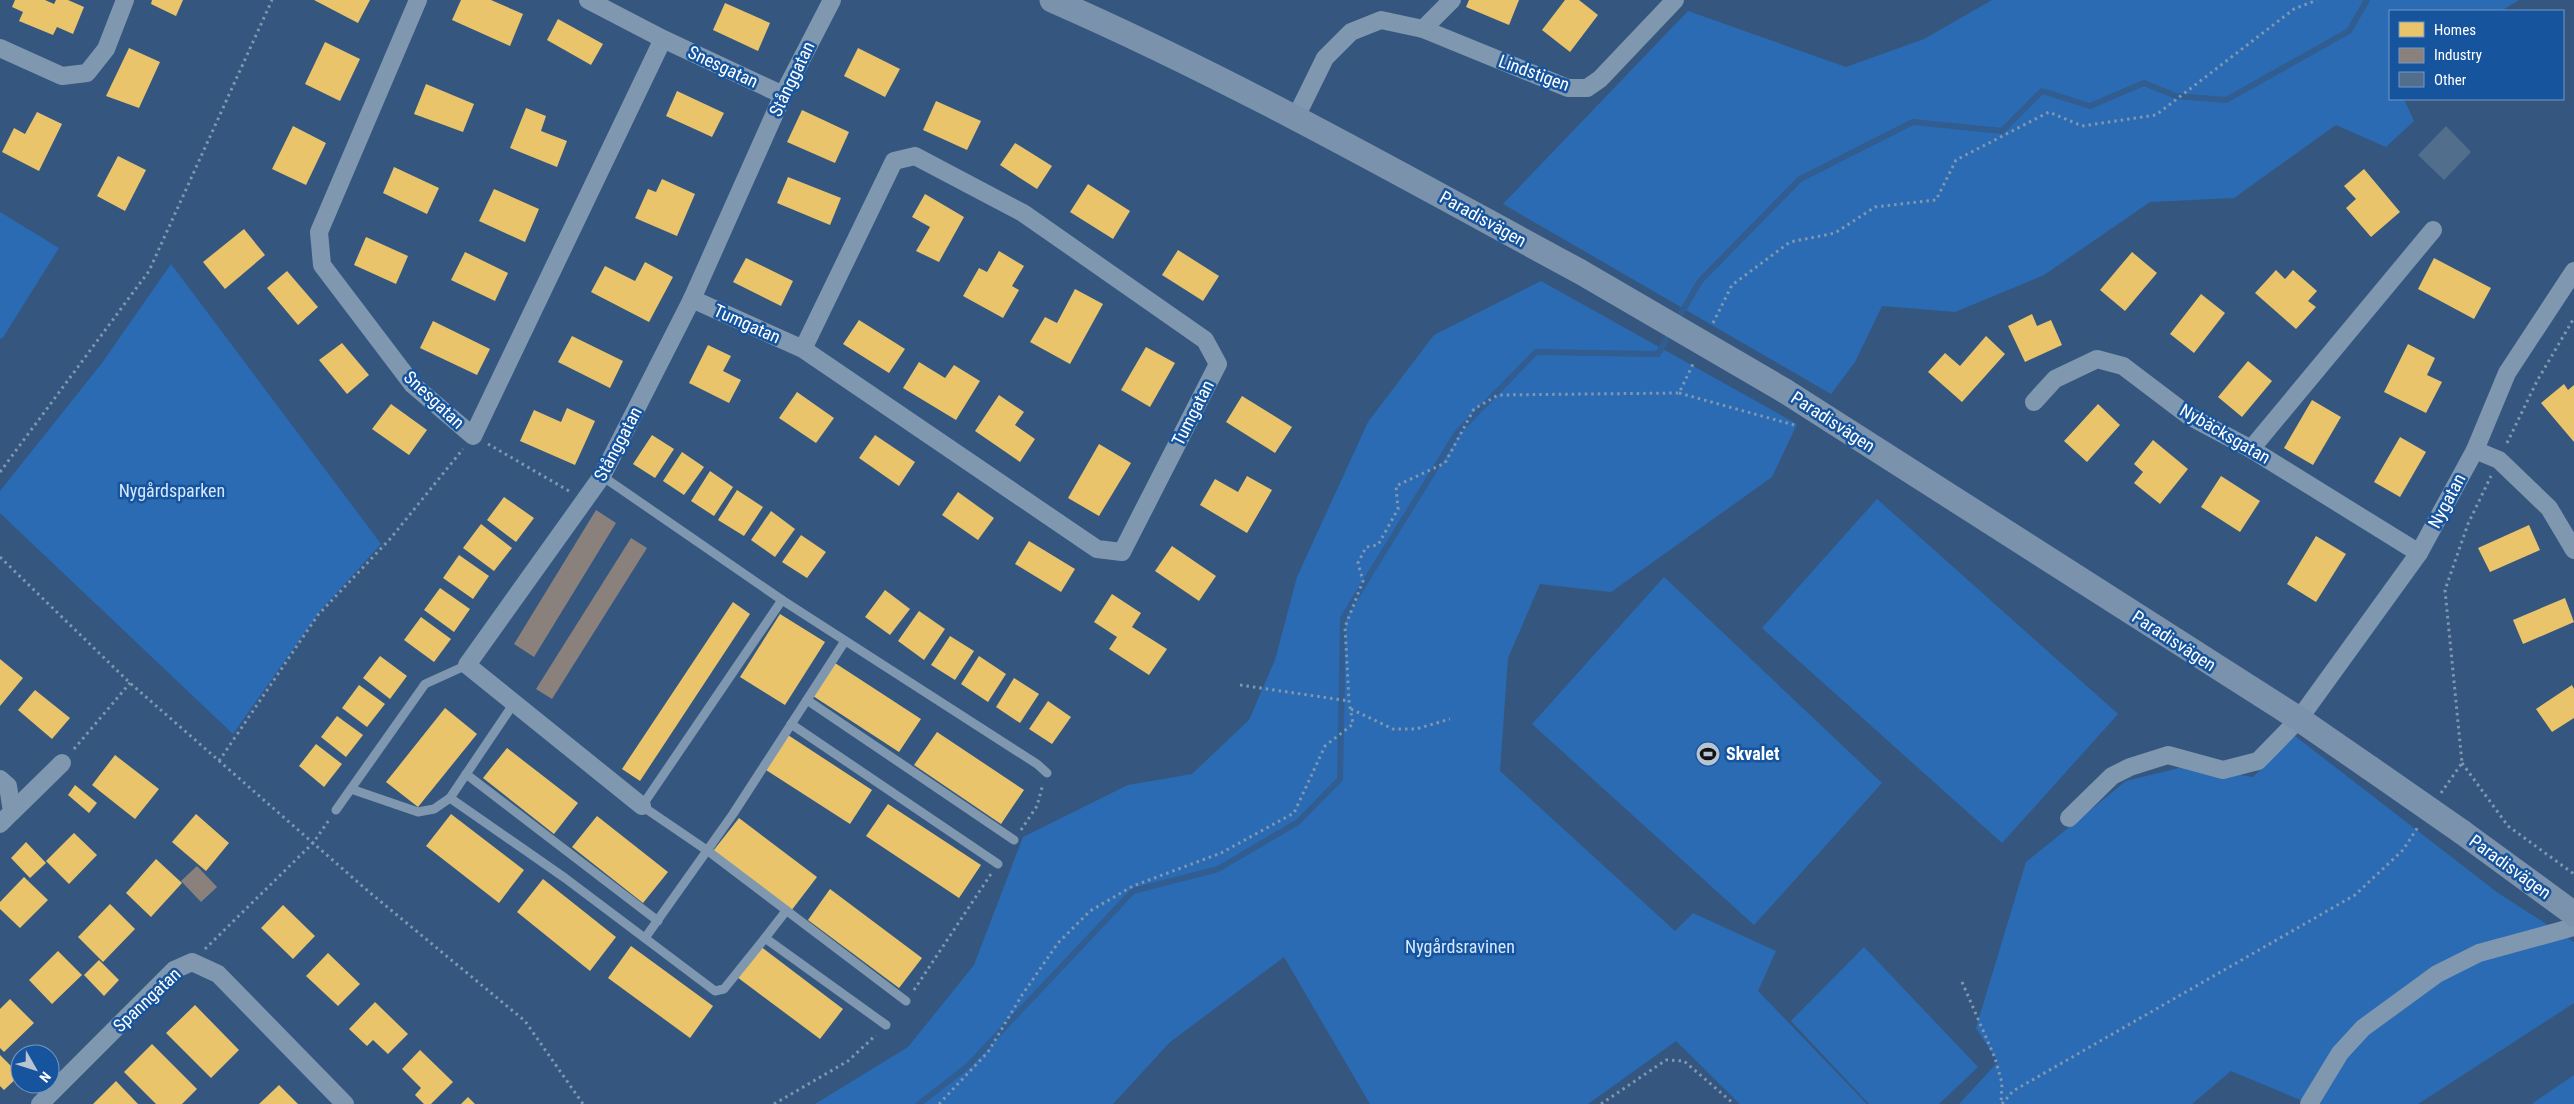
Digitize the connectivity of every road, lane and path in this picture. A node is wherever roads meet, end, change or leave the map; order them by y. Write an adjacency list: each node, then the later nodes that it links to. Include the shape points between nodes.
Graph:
1 (126, 0): 12 (street, via 106,49 87,73 62,76)
2 (272, 0): 27 (path, via 149,271)
3 (418, 0): 24 (street, Snesgatan, via 319,232 322,265 413,385)
4 (588, 0): 11 (street, Snesgatan)
5 (832, 0): 13 (street, Stånggatan)
6 (1052, 0): 14 (street, Paradisvägen, via 1110,25)
7 (1452, 0): 10 (street)
8 (1675, 0): 10 (street, Lindstigen, via 1600,79 1587,88 1568,88)
9 (2317, 0): 17 (path, via 2294,9 2156,115 2082,126 2050,112 1956,160 1936,200 1875,207 1835,233 1790,242)
10 (1423, 29): 14 (street, Lindstigen, via 1380,20 1351,32 1325,58)
11 (663, 39): 13 (street, Snesgatan); 24 (street, Snesgatan)
12 (0, 48)
13 (783, 95): 18 (street, Stånggatan)
14 (1296, 117): 43 (street, Paradisvägen, bridge, via 1579,271 1784,391)
15 (2433, 230): 25 (street)
16 (2574, 271): 26 (street, Nygatan, via 2507,373)
17 (1732, 285)
18 (692, 299): 19 (street, Tumgatan); 28 (street, Stånggatan)
19 (803, 349): 19 (street, Tumgatan, via 894,161 915,156 1023,212 1205,340 1218,364 1122,552 1097,550)
20 (1682, 384): 21 (path)
21 (1679, 392): 23 (path); 39 (path, via 1498,395 1474,409 1445,463 1396,486 1398,509 1378,545 1366,547 1358,563 1362,581 1345,628)
22 (2034, 402): 25 (street, Nybäcksgatan, via 2055,379 2097,359 2123,366 2189,416)
23 (1802, 428)
24 (473, 436): 29 (path); 45 (path, via 390,539 318,615)
25 (2251, 449): 31 (street, Nybäcksgatan)
26 (2475, 450): 30 (street, via 2499,460 2550,508); 31 (street, Nygatan)
27 (0, 472)
28 (602, 476): 29 (street, Stånggatan); 33 (lane)
29 (585, 500): 35 (street, Stånggatan)
30 (2574, 550)
31 (2419, 553): 43 (street, Nygatan)
32 (0, 557): 36 (path)
33 (782, 600): 34 (lane); 53 (lane)
34 (845, 640): 38 (lane); 48 (lane, via 1038,764)
35 (467, 665): 40 (street); 51 (lane, via 425,684)
36 (130, 683): 45 (path); 46 (path)
37 (1240, 685): 39 (path)
38 (806, 700): 44 (lane); 57 (lane)
39 (1349, 701): 41 (path)
40 (514, 703): 49 (lane); 53 (street)
41 (1350, 708): 42 (path, via 1392,729 1416,729); 76 (path, via 1354,724 1325,746 1294,813 1220,853 1133,886 1090,911 1058,943 988,1052)
42 (1450, 719)
43 (2299, 719): 56 (street, Nygatan, via 2258,762 2223,770 2168,755 2112,776); 63 (street, Paradisvägen, bridge)
44 (791, 724): 59 (lane); 60 (lane)
45 (219, 761): 58 (path)
46 (62, 763): 55 (street)
47 (2462, 763): 61 (path, via 2508,826)
48 (1047, 773): 57 (path, via 1037,806)
49 (466, 774): 52 (lane); 64 (lane)
50 (0, 779): 55 (street, via 8,786)
51 (351, 789): 52 (lane, via 418,812 434,809); 54 (lane)
52 (450, 798): 66 (lane)
53 (642, 806): 59 (lane)
54 (336, 810): 58 (path)
55 (6, 818)
56 (2069, 818)
57 (1014, 840)
58 (313, 843): 68 (path); 74 (path, via 524,1021)
59 (708, 851): 62 (lane); 64 (lane)
60 (998, 864): 70 (path)
61 (2574, 874)
62 (786, 910): 67 (lane); 70 (lane)
63 (2574, 914)
64 (658, 921): 66 (lane)
65 (2574, 927): 80 (street, via 2479,953 2437,974 2363,1028 2340,1053)
66 (646, 938): 67 (lane, via 715,991 724,989)
67 (765, 938): 71 (lane)
68 (192, 962): 72 (street, Spanngatan, via 174,970); 73 (street, Spanngatan, via 218,974)
69 (1962, 982): 79 (path, via 1995,1058 2002,1083)
70 (906, 1001)
71 (886, 1025): 75 (path, via 848,1061)
72 (40, 1104)
73 (345, 1104)
74 (583, 1104)
75 (774, 1104)
76 (939, 1104)
77 (1601, 1104): 78 (path, via 1666,1060 1684,1061)
78 (1734, 1104)
79 (2001, 1104)
80 (2309, 1104)

